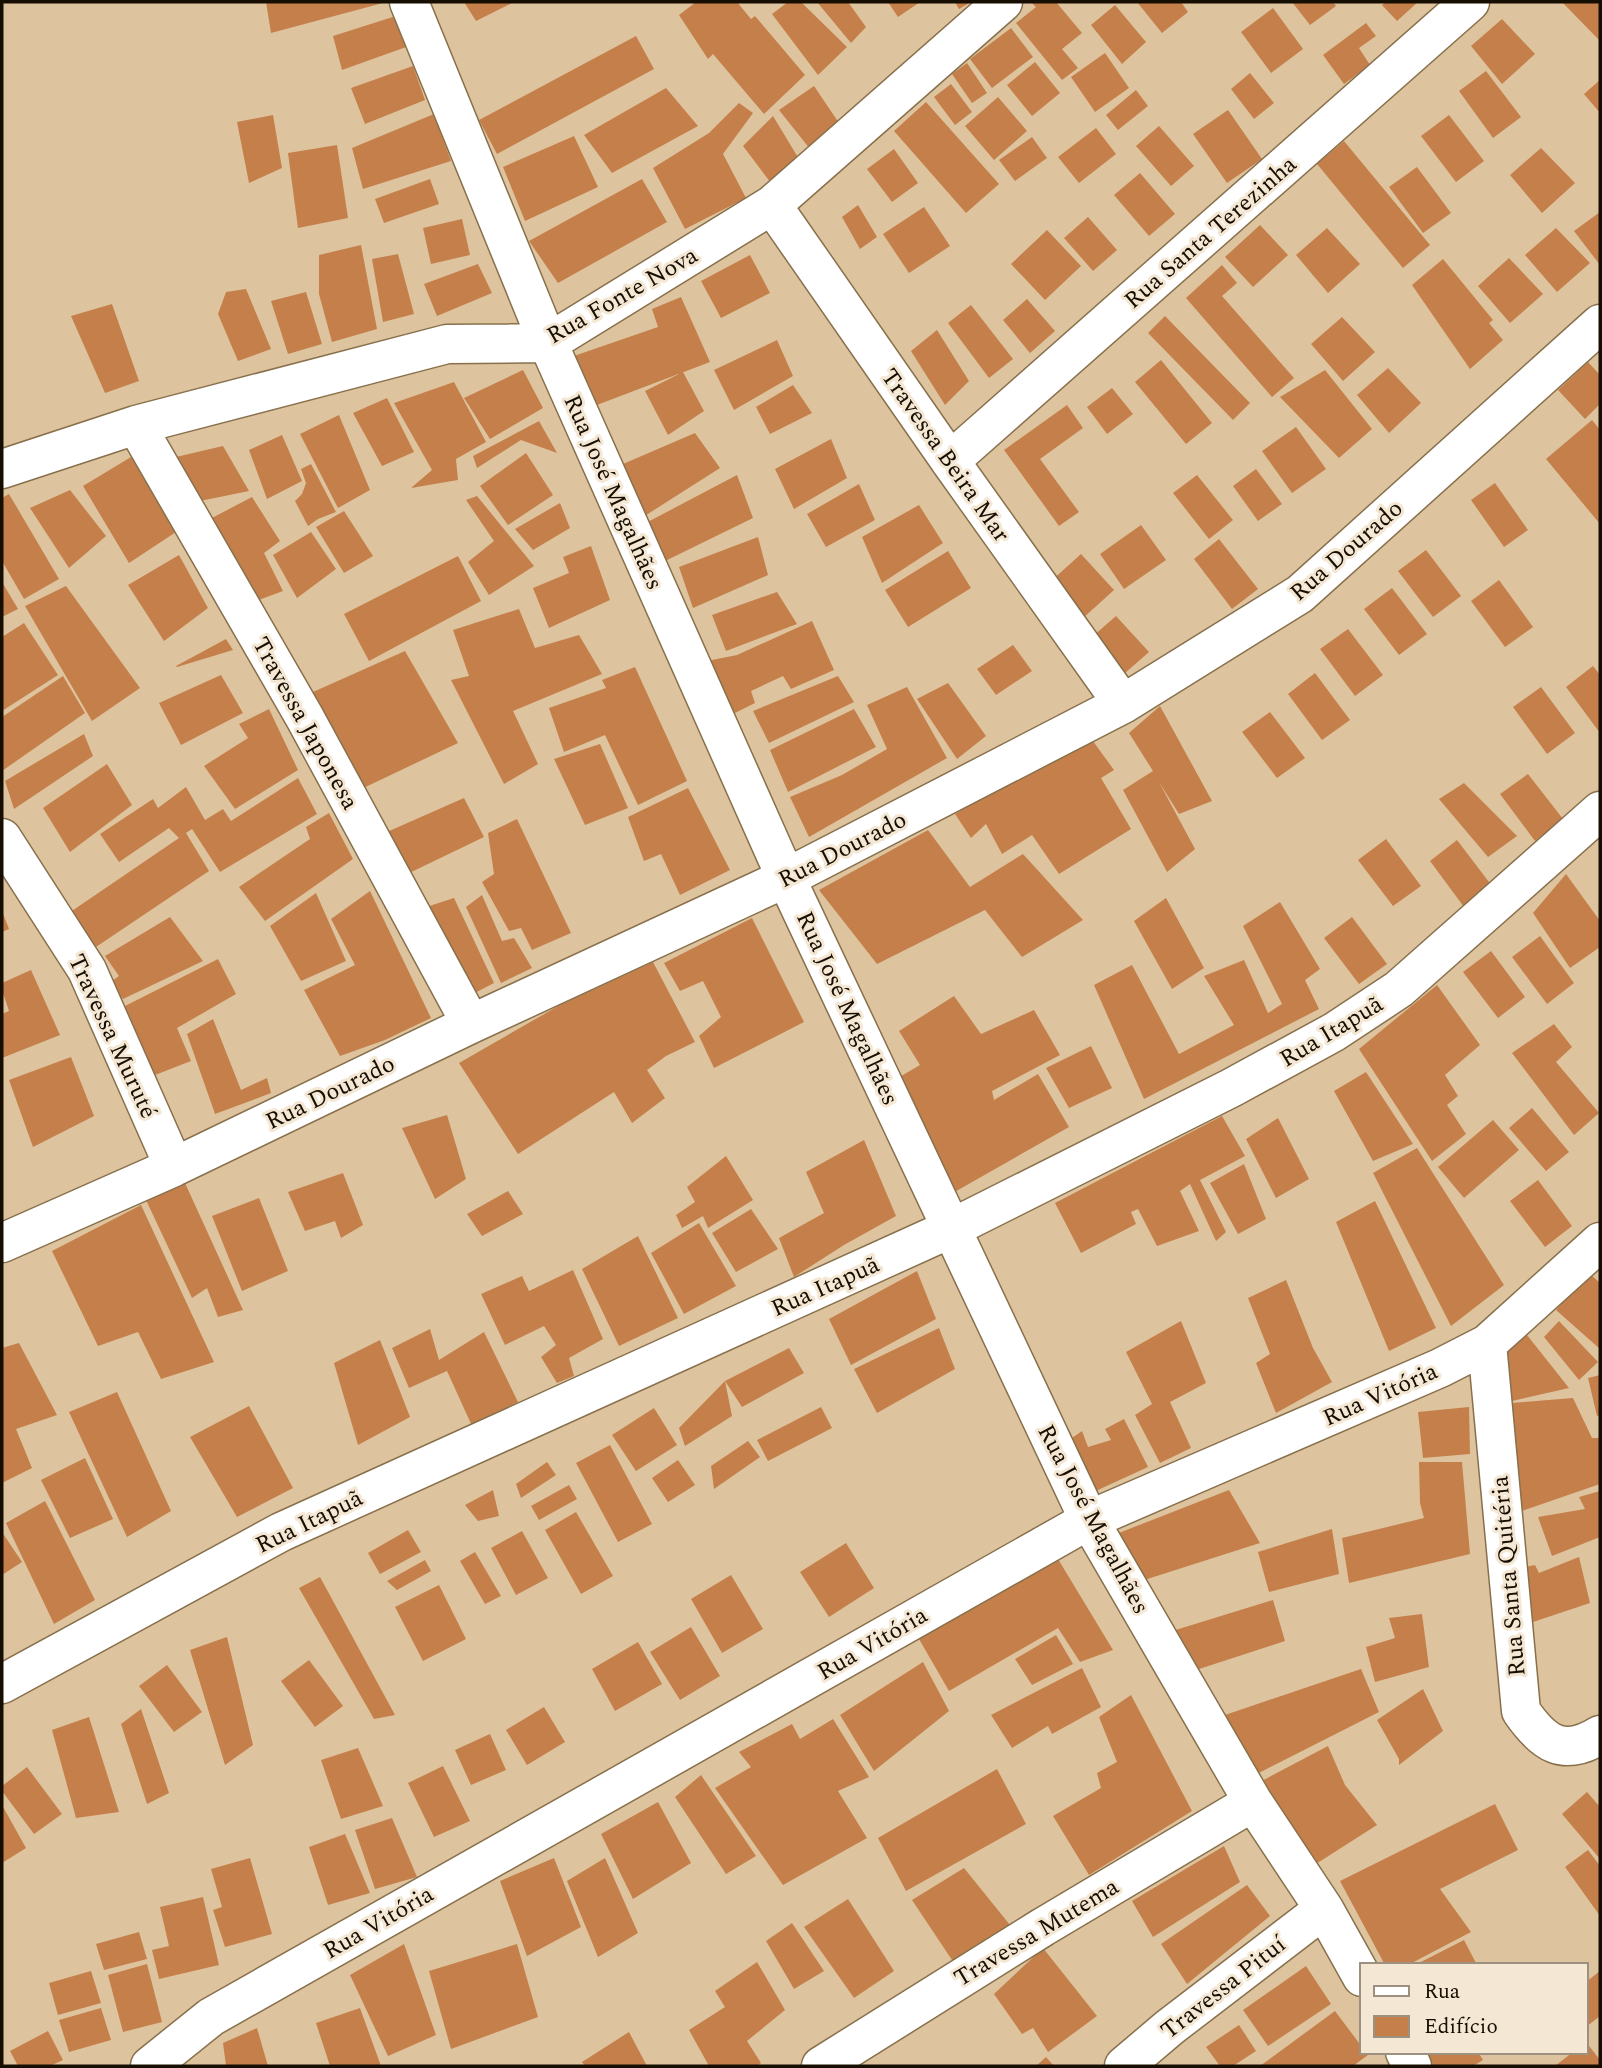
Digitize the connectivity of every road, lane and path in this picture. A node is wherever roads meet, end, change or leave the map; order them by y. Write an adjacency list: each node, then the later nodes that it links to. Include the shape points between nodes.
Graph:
1 (409, 2): 6 (street, Rua José Magalhães)
2 (1003, 2): 4 (street, Rua Fonte Nova)
3 (1470, 2): 8 (street, Rua Santa Terezinha)
4 (772, 205): 6 (street, Rua Fonte Nova); 8 (street, Travessa Beira Mar)
5 (1600, 324): 10 (street, Rua Dourado, via 1300,594)
6 (548, 343): 7 (street, Rua Fonte Nova, via 447,344); 13 (street, Rua José Magalhães)
7 (136, 425): 9 (street, Rua Fonte Nova); 14 (street, Travessa Japonesa, via 305,718)
8 (950, 461): 10 (street, Travessa Beira Mar)
9 (2, 469)
10 (1122, 704): 13 (street, Rua Dourado)
11 (1600, 811): 16 (street, Rua Itapuã, via 1399,989 1334,1032)
12 (2, 838): 15 (street, Travessa Muruté, via 87,970)
13 (786, 878): 14 (street, Rua Dourado); 16 (street, Rua José Magalhães)
14 (471, 1024): 15 (street, Rua Dourado)
15 (174, 1167): 18 (street, Rua Dourado)
16 (952, 1228): 20 (street, Rua José Magalhães); 21 (street, Rua Itapuã, via 281,1532)
17 (1600, 1242): 19 (street, Rua Vitória)
18 (2, 1243)
19 (1487, 1344): 20 (street, Rua Vitória); 22 (street, Rua Santa Quitéria, via 1521,1711 1534,1730 1564,1747)
20 (1089, 1520): 23 (street, Rua José Magalhães); 26 (street, Rua Vitória, via 211,2017)
21 (2, 1685)
22 (1600, 1735)
23 (1253, 1802): 24 (street, Rua José Magalhães); 27 (street, Travessa Mutema)
24 (1324, 1909): 25 (street, Rua José Magalhães); 28 (street, Travessa Pituí)
25 (1360, 1973)
26 (150, 2066)
27 (821, 2066)
28 (1124, 2066)

